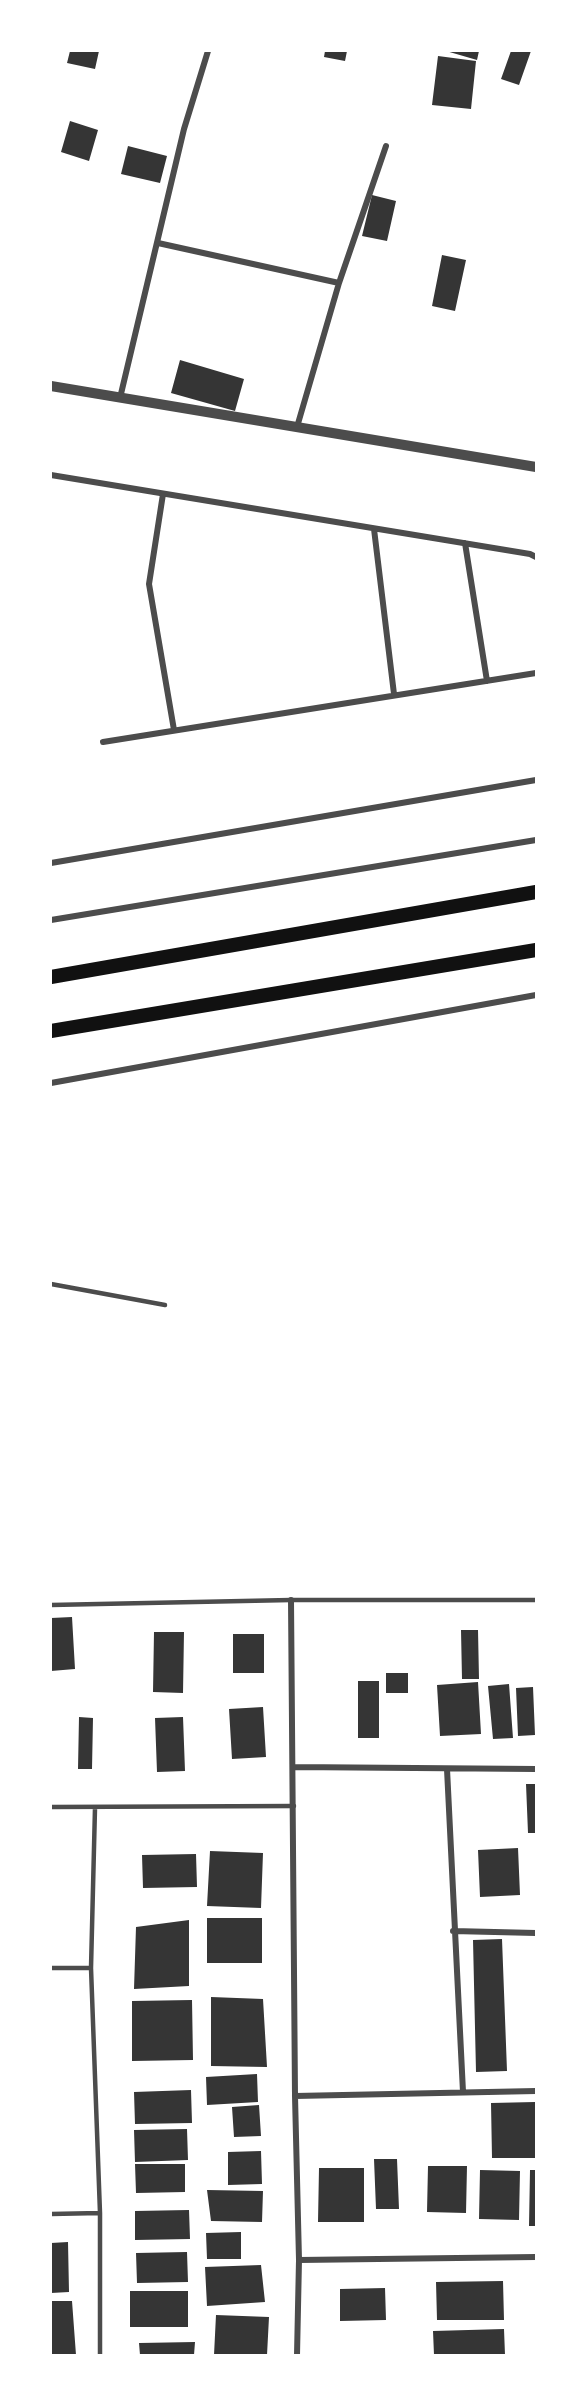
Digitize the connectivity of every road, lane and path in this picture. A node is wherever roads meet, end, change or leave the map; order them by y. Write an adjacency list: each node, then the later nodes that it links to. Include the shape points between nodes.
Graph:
1 (208, 51): 3 (street, via 184,129)
2 (386, 146): 4 (street)
3 (158, 243): 4 (street); 6 (street)
4 (339, 284): 7 (street)
5 (51, 387): 6 (street)
6 (120, 398): 7 (street)
7 (297, 427): 8 (street)
8 (536, 467)
9 (51, 475): 10 (street)
10 (164, 494): 11 (street); 17 (street, via 149,584)
11 (374, 529): 12 (street); 16 (street)
12 (465, 543): 13 (street); 15 (street)
13 (536, 557)
14 (536, 673): 15 (street)
15 (487, 681): 16 (street)
16 (394, 694): 17 (street)
17 (174, 730): 18 (street)
18 (103, 742)
19 (536, 780): 21 (street)
20 (536, 840): 23 (street)
21 (51, 863)
22 (536, 892): 25 (main road)
23 (51, 920)
24 (536, 950): 27 (main road)
25 (51, 978)
26 (536, 995): 28 (street)
27 (51, 1031)
28 (51, 1083)
29 (51, 1284): 30 (lane)
30 (165, 1305)
31 (291, 1600): 32 (lane); 33 (lane); 34 (street)
32 (536, 1600)
33 (51, 1605)
34 (293, 1767): 36 (street); 37 (street)
35 (536, 1768): 36 (street)
36 (447, 1769): 40 (street)
37 (294, 1806): 39 (lane); 46 (street)
38 (51, 1807): 39 (lane)
39 (95, 1808): 43 (lane)
40 (453, 1931): 41 (street); 45 (street)
41 (536, 1933)
42 (51, 1968): 43 (lane)
43 (91, 1968): 47 (lane)
44 (536, 2091): 45 (street)
45 (463, 2092): 46 (street)
46 (295, 2096): 50 (street)
47 (100, 2213): 48 (lane); 51 (lane)
48 (51, 2214)
49 (536, 2257): 50 (street)
50 (299, 2260): 52 (street)
51 (100, 2355)
52 (297, 2355)

